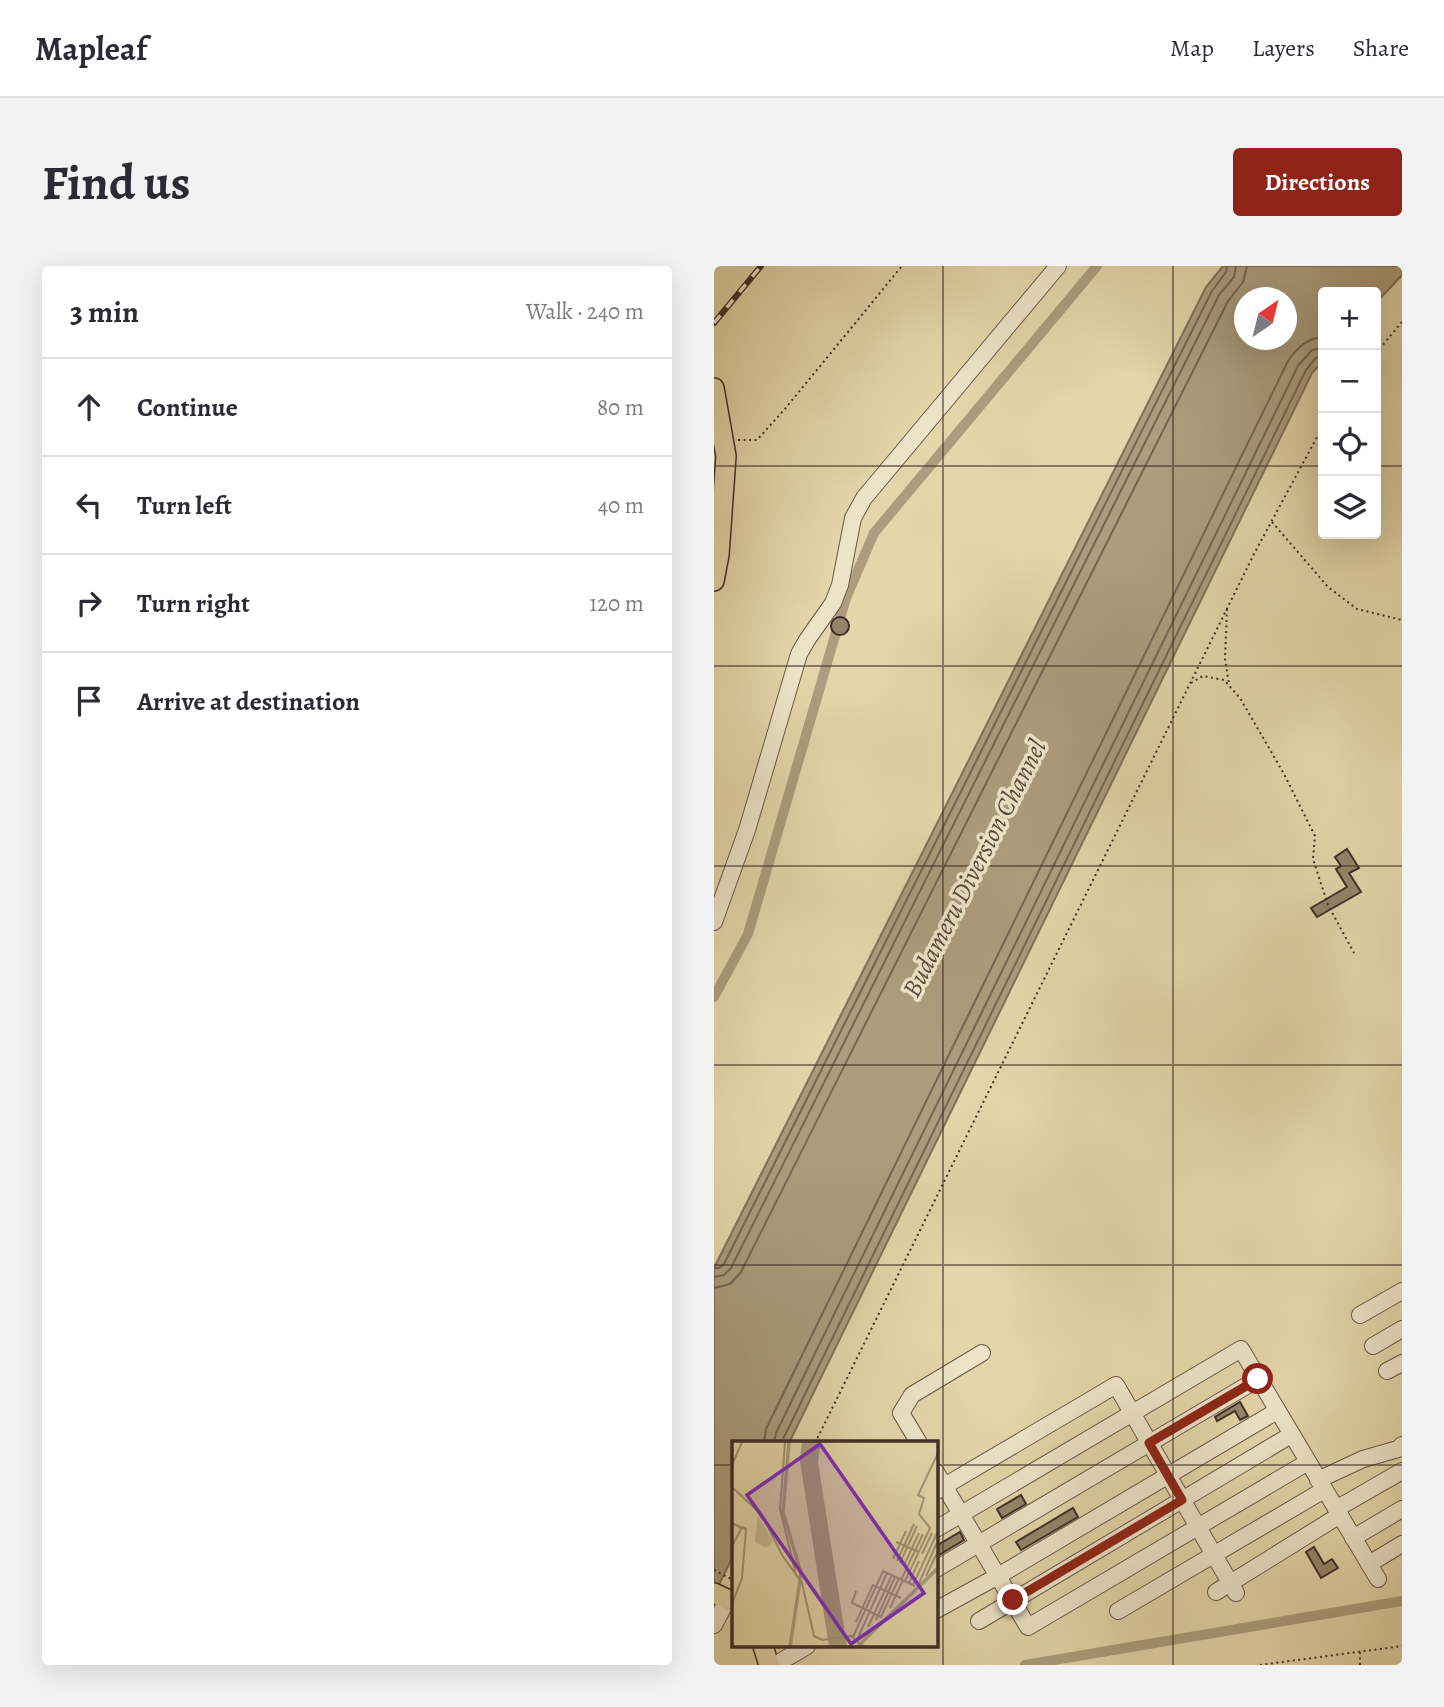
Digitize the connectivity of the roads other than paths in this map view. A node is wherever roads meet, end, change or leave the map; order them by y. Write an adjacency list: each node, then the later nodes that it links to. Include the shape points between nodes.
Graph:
1 (1058, 266): 4 (street, via 853,517 840,585 799,654 747,830)
2 (714, 388): 3 (main road, via 726,456)
3 (714, 581)
4 (714, 922)
5 (1402, 1291): 6 (street)
6 (1360, 1315)
7 (1402, 1329): 8 (street)
8 (1373, 1346)
9 (982, 1353): 16 (street, via 912,1395 901,1413)
10 (1402, 1363): 11 (street)
11 (1387, 1371)
12 (1258, 1379): 13 (street); 14 (street, via 1241,1349); 17 (street)
13 (1277, 1411): 15 (street); 21 (street)
14 (1132, 1413): 17 (street); 22 (street, via 1116,1385); 27 (street)
15 (1291, 1435): 19 (street); 24 (street)
16 (918, 1441)
17 (1149, 1443): 21 (street); 31 (street)
18 (1402, 1445): 23 (street, via 1363,1459)
19 (1308, 1462): 23 (street); 28 (street)
20 (1402, 1471): 26 (street)
21 (1168, 1475): 24 (street); 36 (street)
22 (939, 1483): 27 (street)
23 (1321, 1485): 26 (street); 33 (street)
24 (1182, 1500): 28 (street); 39 (street)
25 (1402, 1508): 30 (street)
26 (1338, 1512): 30 (street); 33 (street, via 1227,1589)
27 (961, 1514): 29 (street); 31 (street)
28 (1198, 1527): 33 (street); 39 (street, via 1028,1627)
29 (938, 1528)
30 (1353, 1538): 34 (street)
31 (979, 1544): 35 (street); 36 (street)
32 (1402, 1544): 34 (street)
33 (1214, 1555): 41 (street)
34 (1369, 1564): 37 (street)
35 (938, 1568)
36 (998, 1576): 39 (street); 40 (street)
37 (1378, 1578)
38 (725, 1599): 43 (street)
39 (1013, 1600): 42 (street)
40 (938, 1609)
41 (1118, 1611)
42 (979, 1621)
43 (714, 1625)
44 (764, 1648): 46 (main road)
45 (803, 1648): 46 (street)
46 (772, 1665)

